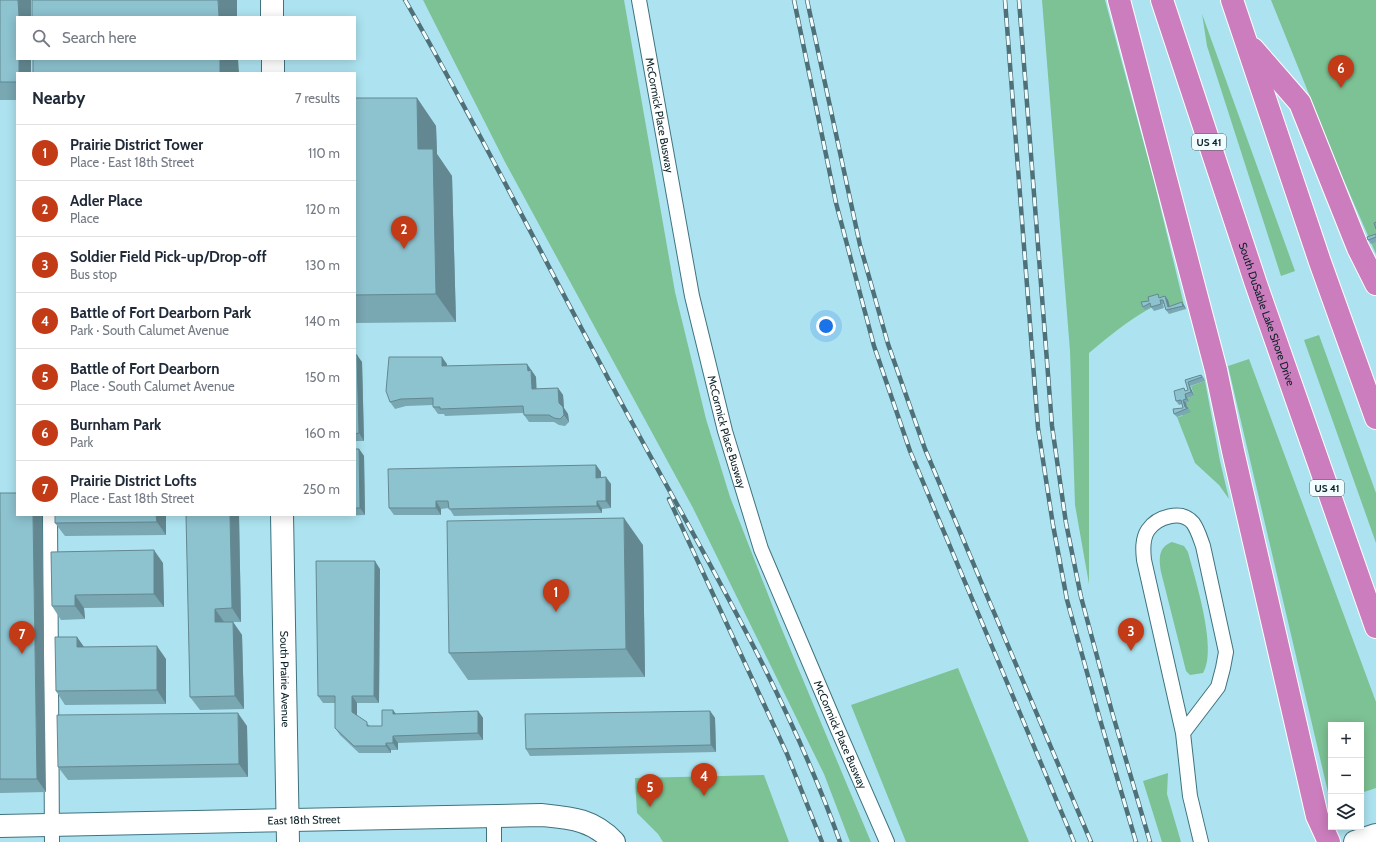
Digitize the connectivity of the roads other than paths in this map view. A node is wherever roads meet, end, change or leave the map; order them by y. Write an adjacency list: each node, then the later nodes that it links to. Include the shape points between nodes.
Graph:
1 (272, 0): 6 (street)
2 (639, 0): 24 (lane, McCormick Place Busway, via 692,296 725,430 761,548)
3 (1119, 0): 26 (highway, via 1200,304 1317,816)
4 (1162, 0): 14 (highway, South DuSable Lake Shore Drive / US 41, via 1278,349)
5 (1232, 0): 7 (highway)
6 (272, 16)
7 (1246, 41): 10 (highway, via 1300,103 1358,248); 11 (highway, via 1320,262)
8 (273, 60): 9 (street)
9 (273, 72)
10 (1376, 284)
11 (1376, 418)
12 (50, 516): 19 (lane)
13 (282, 516): 17 (street, South Prairie Avenue)
14 (1376, 627)
15 (1183, 733): 15 (lane, via 1218,686 1226,652 1198,532 1192,522 1183,516 1169,516 1156,522 1147,531 1143,544 1144,560); 25 (lane, via 1190,796)
16 (494, 816): 17 (street, East 18th Street); 21 (street, East 18th Street, via 541,815 576,818); 23 (lane)
17 (288, 819): 19 (street, East 18th Street); 22 (street, South Prairie Avenue)
18 (0, 826): 19 (street, East 18th Street)
19 (52, 833)
20 (1376, 835): 27 (street)
21 (609, 837)
22 (288, 842)
23 (494, 842)
24 (887, 842)
25 (1201, 842)
26 (1329, 842)
27 (1355, 842)

